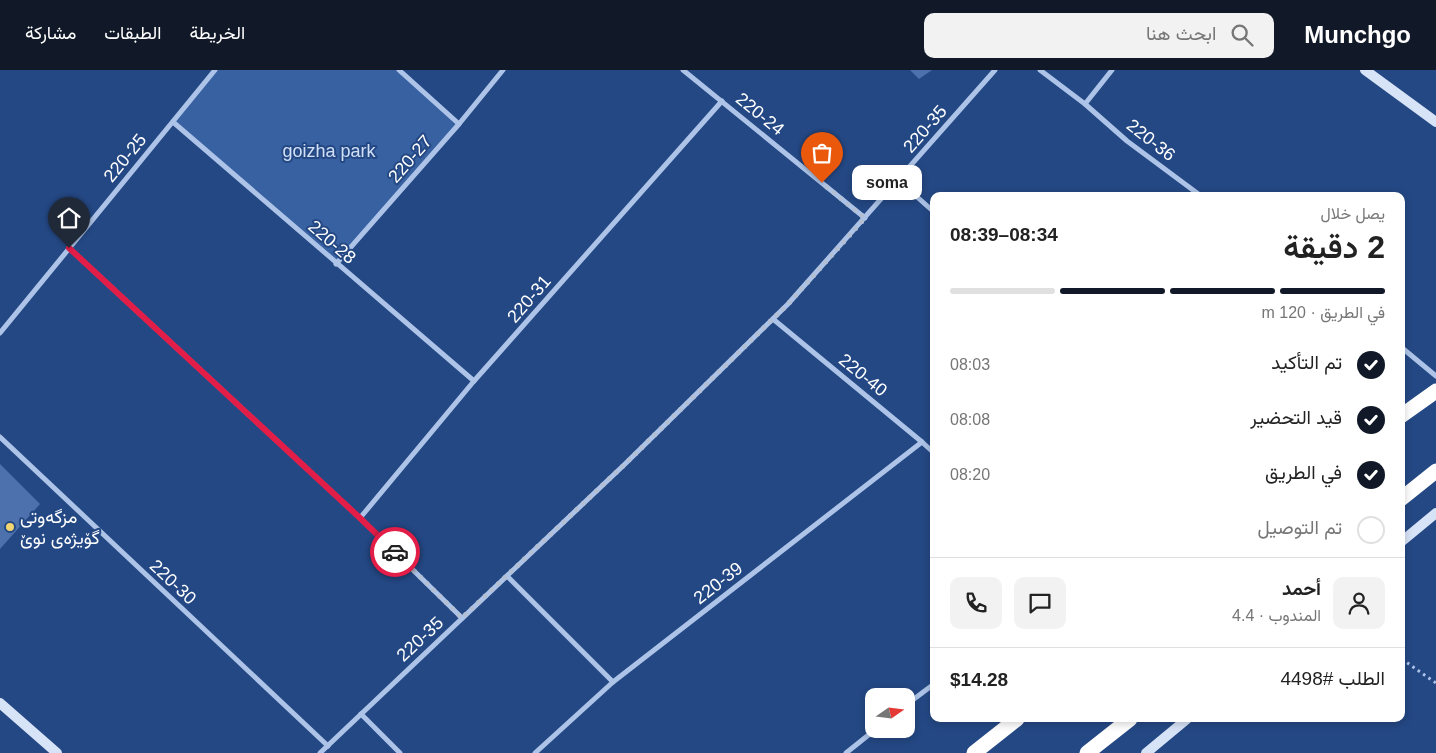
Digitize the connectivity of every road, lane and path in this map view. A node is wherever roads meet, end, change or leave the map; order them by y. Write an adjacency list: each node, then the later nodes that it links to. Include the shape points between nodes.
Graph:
1 (215, 70): 11 (street, 220-25)
2 (398, 70): 13 (street)
3 (503, 70): 13 (street, 220-27)
4 (683, 70): 9 (street, 220-24)
5 (996, 70): 14 (street, 220-35)
6 (1040, 70): 10 (street, 220-36)
7 (1112, 70): 10 (street)
8 (1364, 70): 12 (street)
9 (722, 101): 17 (street, 220-24); 24 (street, 220-31)
10 (1085, 104): 15 (street, 220-36, via 1127,141)
11 (172, 122): 18 (street, 220-25); 19 (street, 220-28)
12 (1436, 122)
13 (459, 124): 19 (street, 220-27)
14 (898, 180): 16 (street); 17 (street, 220-35)
15 (1197, 192)
16 (930, 208)
17 (865, 218): 20 (street, 220-35)
18 (69, 248): 21 (street, 220-25); 33 (street)
19 (336, 264): 24 (street, 220-28)
20 (773, 319): 28 (street, 220-40); 35 (street, 220-35)
21 (0, 333)
22 (1405, 350): 23 (street)
23 (1436, 376)
24 (474, 381): 33 (street, 220-31)
25 (1436, 391): 26 (highway)
26 (1405, 413)
27 (0, 437): 48 (street, 220-30)
28 (922, 442): 29 (street, 220-40); 38 (street, 220-39)
29 (930, 449)
30 (1436, 471): 31 (highway)
31 (1405, 496)
32 (1436, 513): 34 (street)
33 (360, 518): 36 (street)
34 (1405, 539)
35 (506, 576): 36 (street, 220-35); 38 (street)
36 (462, 618): 43 (street, 220-35)
37 (1405, 662): 39 (path)
38 (613, 682): 52 (street, 220-39)
39 (1436, 683)
40 (930, 687): 41 (street)
41 (915, 698)
42 (0, 702): 49 (street)
43 (361, 714): 48 (street, 220-35); 51 (street)
44 (1012, 722): 54 (highway)
45 (1126, 722): 55 (highway)
46 (1183, 722): 56 (street)
47 (865, 738): 53 (street)
48 (328, 746): 50 (street, 220-35)
49 (57, 753)
50 (320, 753)
51 (400, 753)
52 (535, 753)
53 (846, 753)
54 (974, 753)
55 (1087, 753)
56 (1146, 753)

